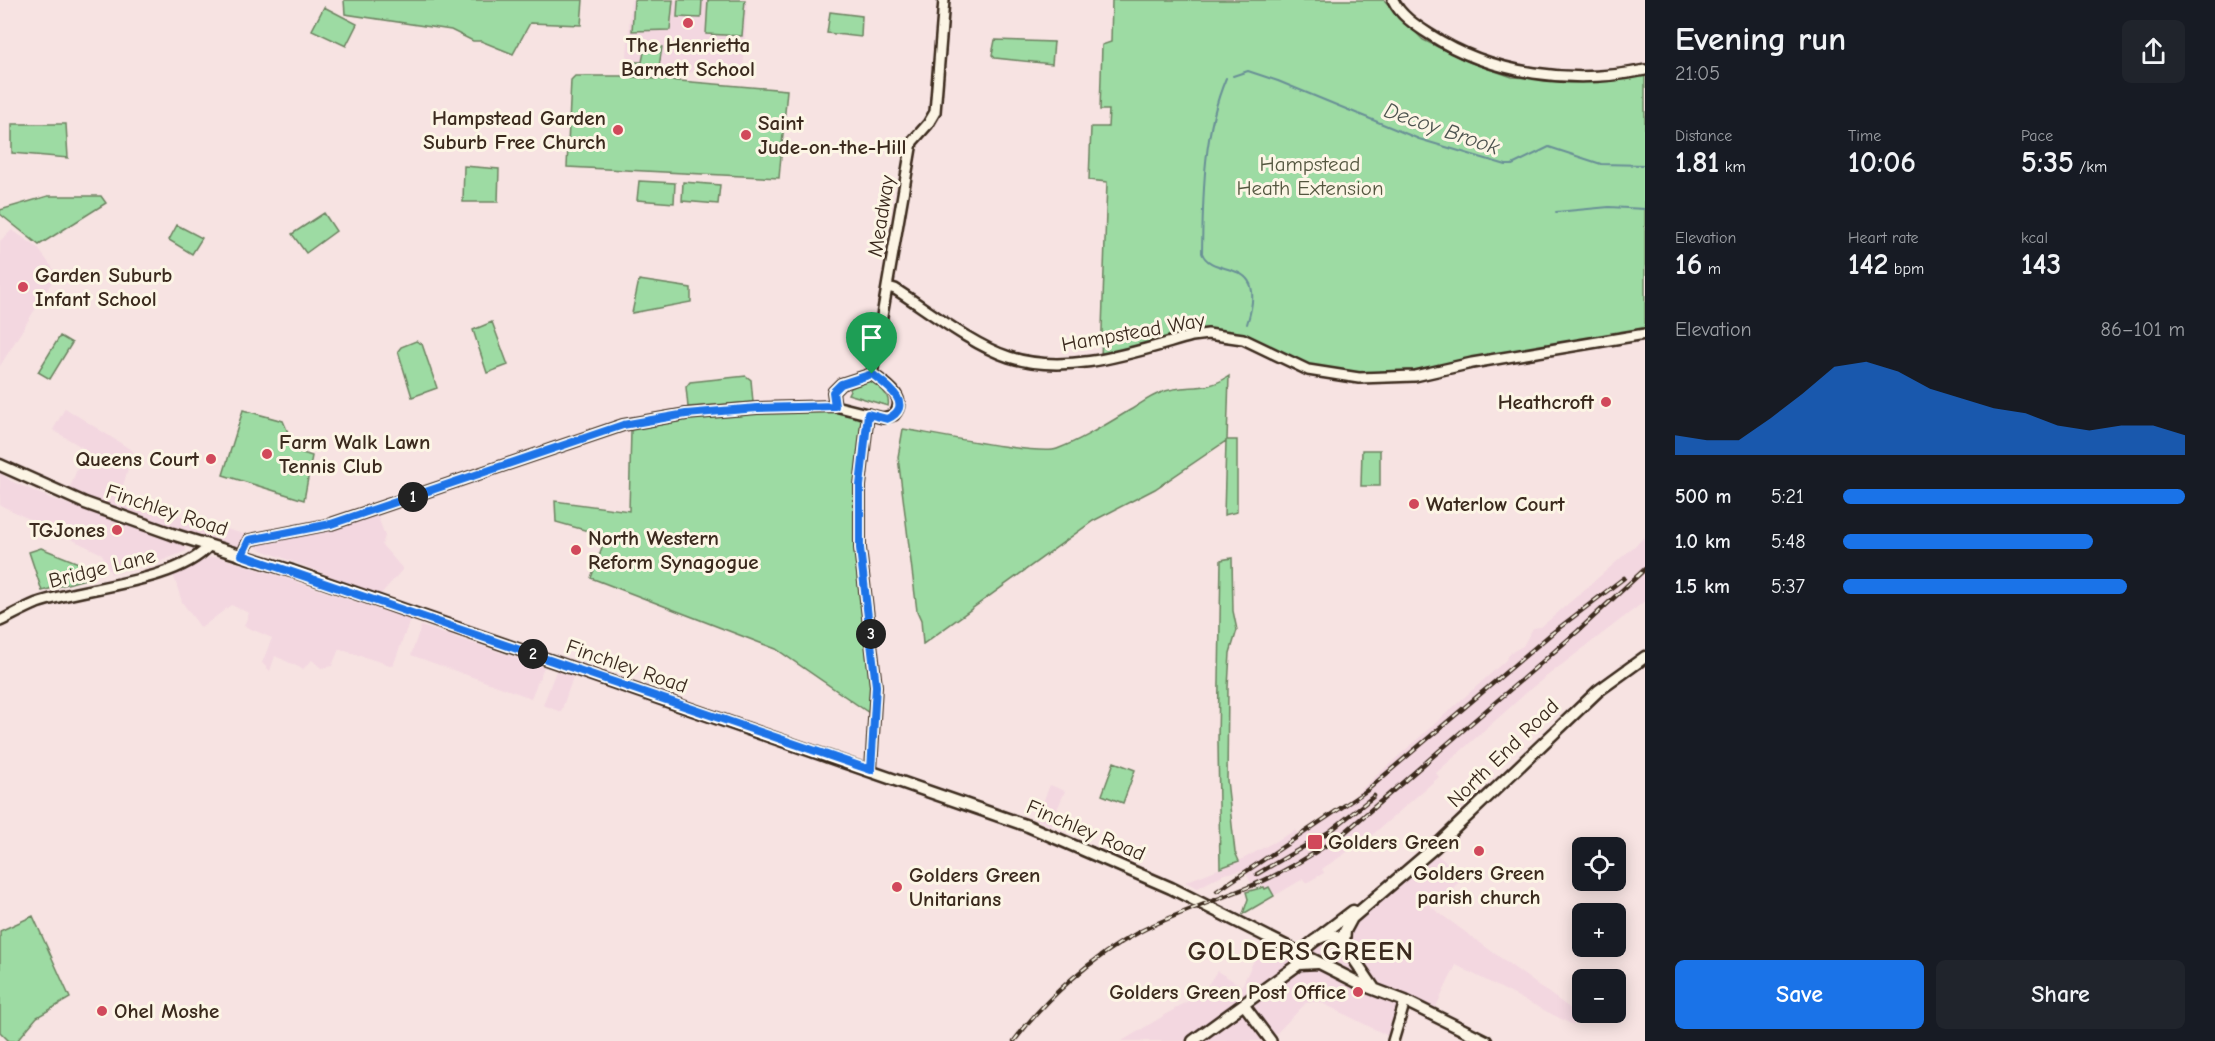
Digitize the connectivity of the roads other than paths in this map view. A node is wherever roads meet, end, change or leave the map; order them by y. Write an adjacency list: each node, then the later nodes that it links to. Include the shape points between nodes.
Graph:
1 (944, 0): 4 (street, Meadway, via 934,112 912,142)
2 (1393, 0): 3 (street, via 1397,9 1439,40 1513,70 1588,77)
3 (1645, 70)
4 (888, 287): 5 (street, Hampstead Way, via 979,343 1006,356 1046,365 1101,359 1208,334 1248,341 1290,364 1313,371 1359,378 1415,376); 6 (street, Meadway)
5 (1645, 334)
6 (872, 374): 7 (street, via 841,384 833,392); 8 (street, via 897,395 899,405 897,412 887,419)
7 (835, 406): 8 (street); 11 (street, via 686,414 623,425 331,524 249,540)
8 (868, 414): 14 (street, via 860,486 860,548 876,686)
9 (0, 465): 10 (main road, Finchley Road, via 85,503)
10 (209, 546): 11 (main road, Finchley Road); 12 (street, Bridge Lane, via 200,556 178,567 38,603)
11 (242, 555): 14 (main road, Finchley Road)
12 (0, 621)
13 (1645, 657): 15 (main road, North End Road, via 1598,691)
14 (871, 770): 18 (main road, Finchley Road, via 1062,840 1171,888)
15 (1392, 882): 16 (main road, North End Road); 17 (main road, North End Road, via 1347,926)
16 (1316, 939): 17 (main road, via 1326,934 1339,937); 18 (main road); 20 (main road)
17 (1344, 943): 19 (main road)
18 (1299, 954): 20 (main road, Finchley Road); 22 (main road)
19 (1350, 955): 21 (main road, via 1344,968); 23 (main road)
20 (1322, 963): 21 (main road, Finchley Road); 22 (main road, via 1299,964)
21 (1334, 969): 23 (main road, Finchley Road)
22 (1272, 982): 25 (main road)
23 (1372, 987): 24 (main road, Finchley Road)
24 (1405, 1001): 28 (street); 29 (main road, Finchley Road)
25 (1244, 1005): 26 (main road); 27 (street)
26 (1193, 1041)
27 (1271, 1041)
28 (1393, 1041)
29 (1486, 1041)

